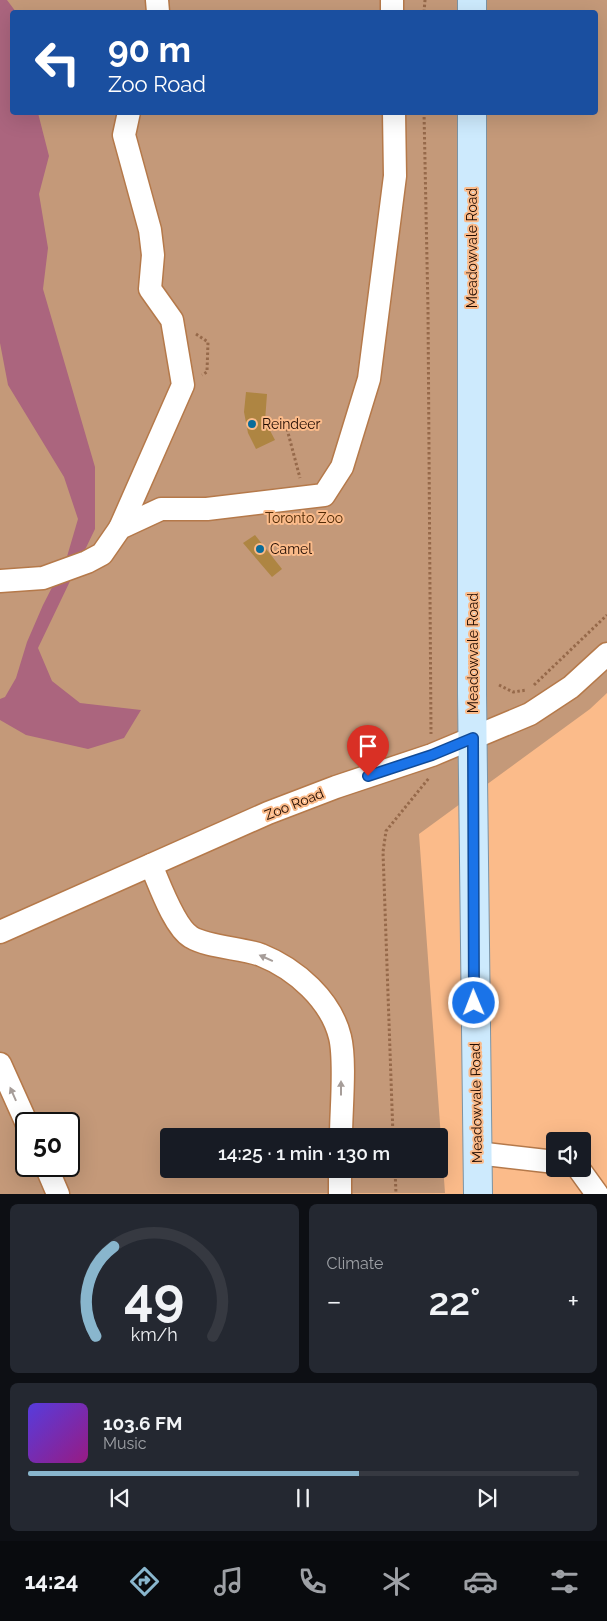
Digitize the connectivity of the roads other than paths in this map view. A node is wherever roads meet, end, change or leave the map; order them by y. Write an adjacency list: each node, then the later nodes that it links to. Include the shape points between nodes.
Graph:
1 (127, 115): 4 (street, via 124,135 150,230 153,255 150,289 172,320 183,385)
2 (394, 115): 4 (street, via 395,176 369,380 342,467 324,495 207,509 161,509)
3 (472, 115): 7 (main road, Meadowvale Road)
4 (120, 528): 5 (street, via 102,554 88,562 43,578)
5 (0, 581)
6 (607, 654): 7 (street, Zoo Road, via 551,701 530,714)
7 (473, 738): 8 (street, Zoo Road, via 277,810); 13 (main road, Meadowvale Road)
8 (151, 865): 9 (street, Zoo Road); 12 (street, one-way to 8, via 340,1038 326,1006 300,978 272,960 250,951 191,937 174,916)
9 (0, 932)
10 (0, 1064): 11 (street, one-way to 10)
11 (22, 1112)
12 (341, 1128)
13 (477, 1153): 14 (street); 20 (main road, Meadowvale Road)
14 (546, 1161)
15 (51, 1177): 18 (street)
16 (585, 1177): 21 (street)
17 (340, 1178): 19 (street)
18 (58, 1194)
19 (340, 1194)
20 (478, 1194)
21 (597, 1194)

